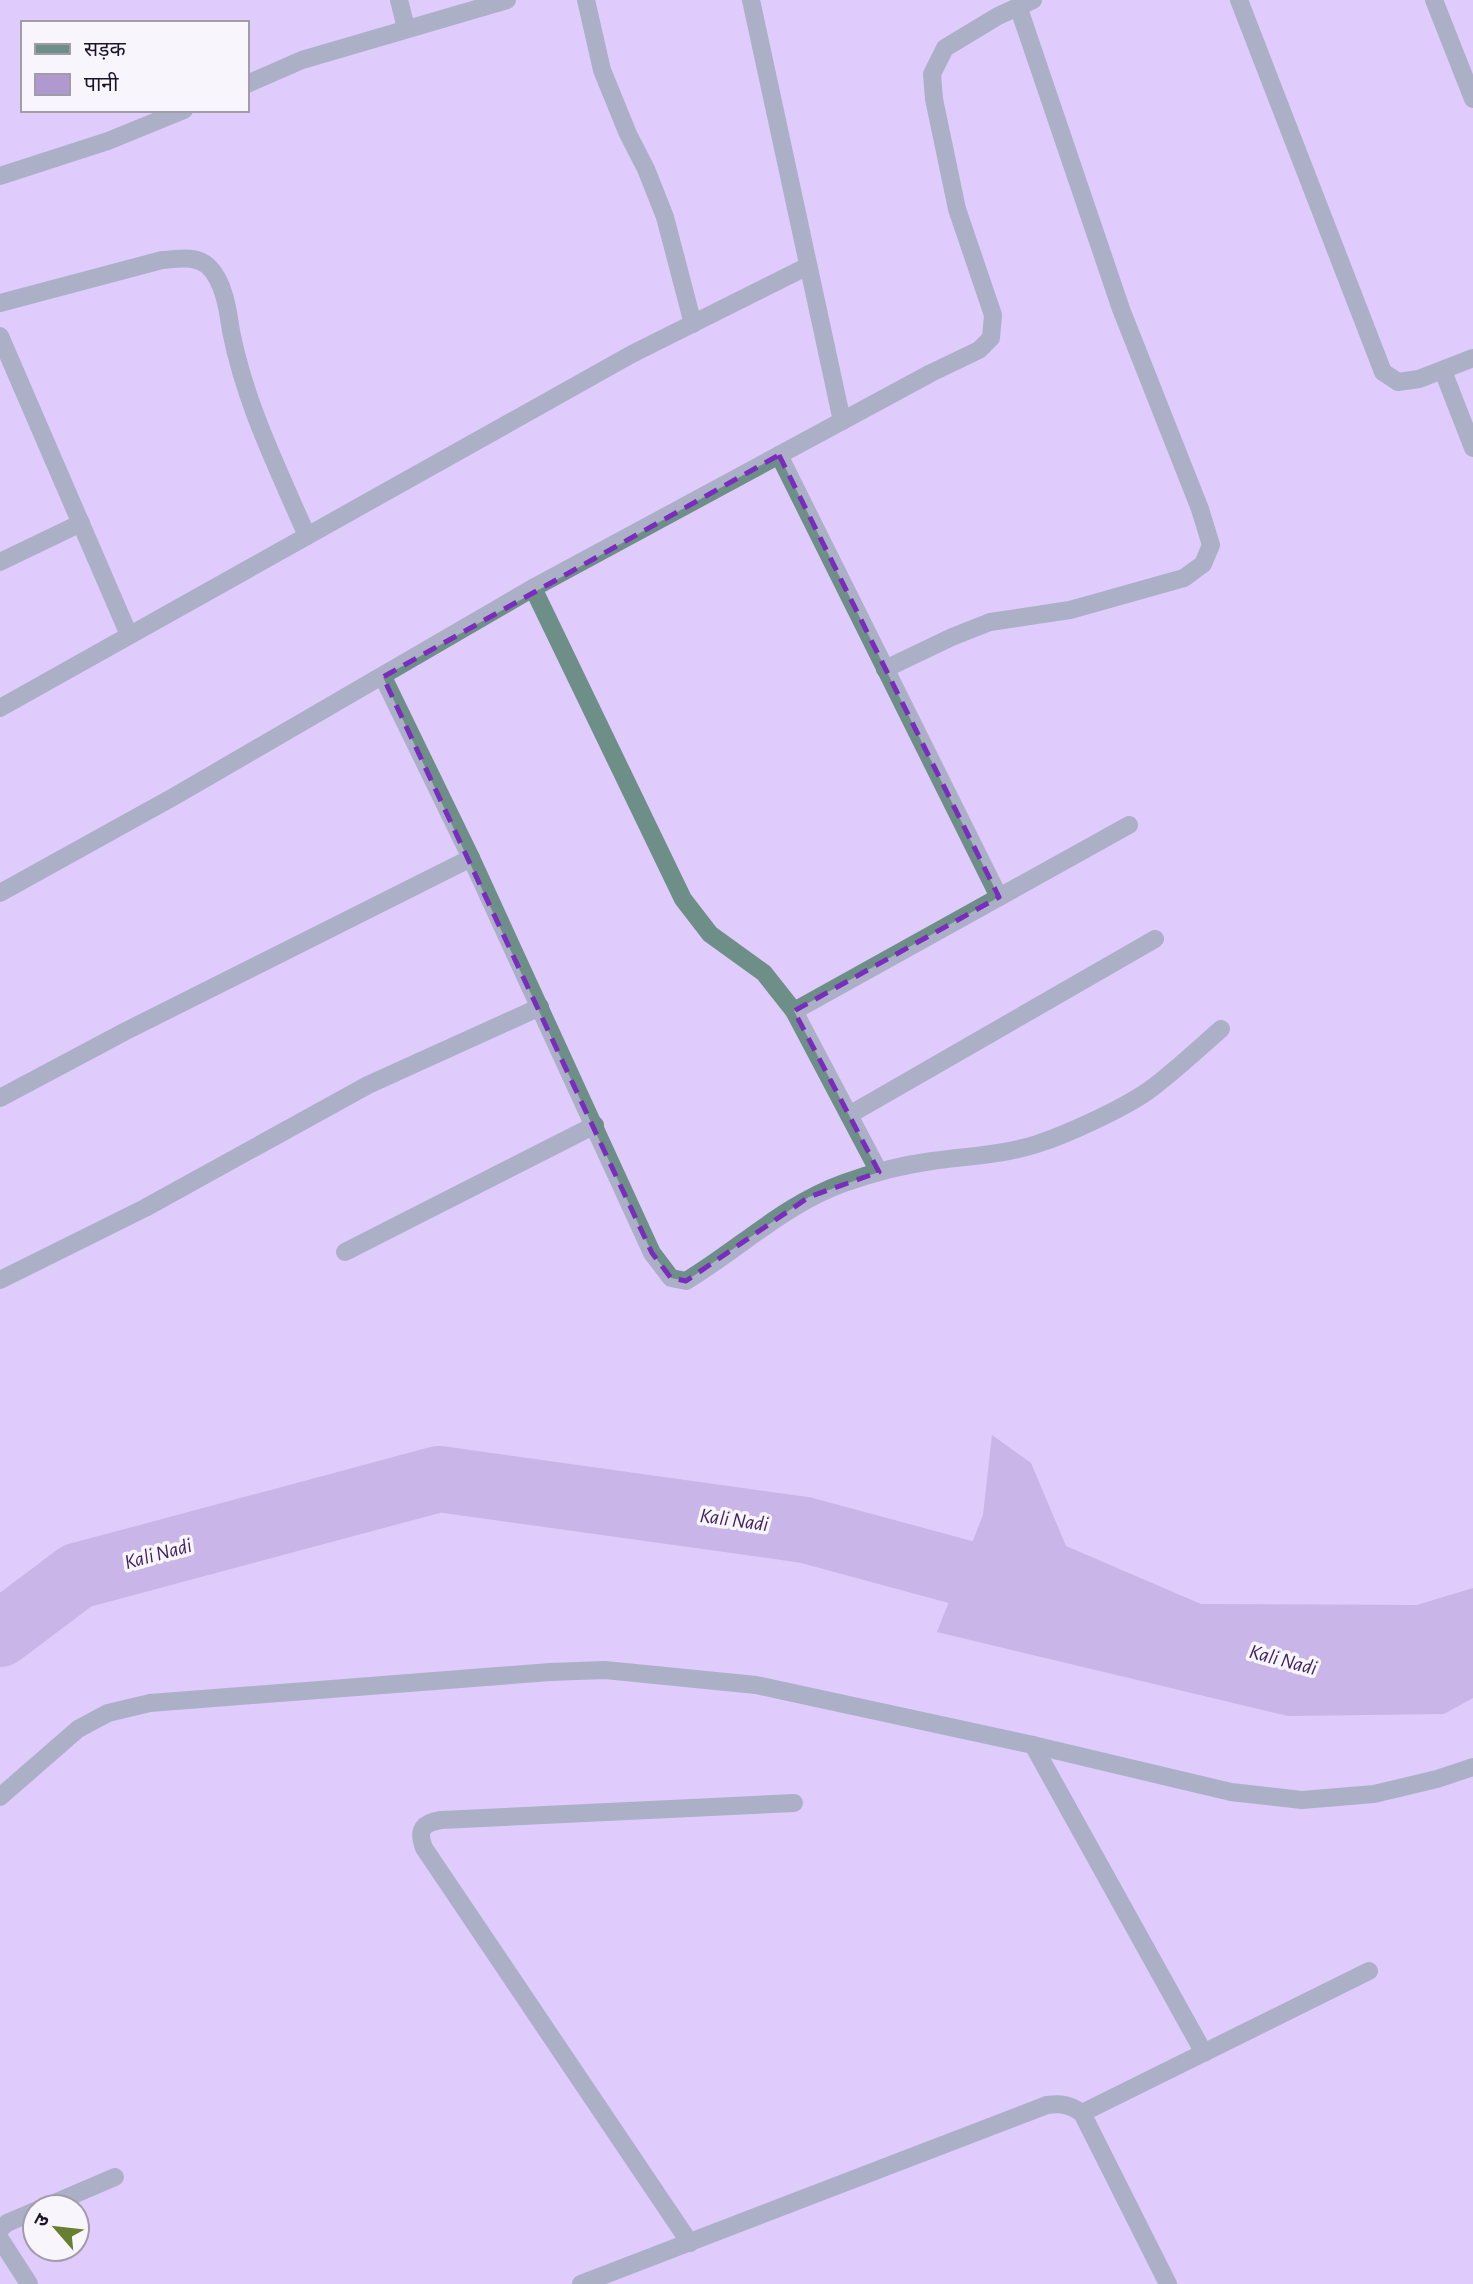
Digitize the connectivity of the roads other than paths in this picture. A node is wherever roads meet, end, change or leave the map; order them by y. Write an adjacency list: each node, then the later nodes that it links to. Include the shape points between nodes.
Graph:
1 (399, 0): 8 (street)
2 (507, 0): 8 (street)
3 (586, 0): 15 (street, via 602,70 665,217)
4 (751, 0): 13 (street)
5 (1239, 0): 18 (street, via 1382,372 1398,382)
6 (1434, 0): 10 (street)
7 (1026, 3): 19 (street, via 946,48 932,74 957,209 993,316 991,338 979,350); 27 (street, via 1121,309 1211,545 1203,564 1184,578 1070,610 990,622)
8 (406, 28): 9 (street, via 302,60)
9 (248, 84)
10 (1473, 99)
11 (179, 112): 12 (street)
12 (0, 176)
13 (808, 266): 15 (street); 19 (street)
14 (0, 303): 23 (street, via 162,260 190,257 206,265 216,276 225,300 239,370 258,423)
15 (693, 324): 23 (street)
16 (0, 337): 22 (street)
17 (1473, 358): 18 (street)
18 (1443, 371): 20 (street)
19 (842, 421): 21 (street)
20 (1473, 448)
21 (779, 455): 25 (street); 27 (street)
22 (81, 523): 24 (street); 26 (street)
23 (307, 536): 26 (street)
24 (0, 562)
25 (533, 588): 28 (street); 36 (street, via 683,900 710,934 764,973)
26 (129, 635): 29 (street)
27 (885, 669): 33 (street)
28 (383, 677): 31 (street); 32 (street)
29 (0, 708)
30 (1129, 825): 33 (street)
31 (471, 859): 35 (street); 38 (street)
32 (0, 893)
33 (999, 897): 36 (street)
34 (1155, 939): 39 (street)
35 (540, 1007): 40 (street); 43 (street, via 368,1085 145,1208)
36 (794, 1011): 39 (street)
37 (1221, 1029): 41 (street, via 1146,1093 1037,1144)
38 (0, 1098)
39 (849, 1115): 41 (street)
40 (595, 1125): 41 (street, via 652,1253 671,1278 685,1281 808,1197); 42 (street)
41 (879, 1172)
42 (345, 1252)
43 (0, 1280)
44 (1033, 1745): 45 (street, via 1231,1792 1302,1800 1374,1794); 46 (street, via 756,1685 605,1670 550,1672 150,1703 108,1713 78,1729); 49 (street)
45 (1473, 1767)
46 (0, 1797)
47 (794, 1803): 56 (street, via 441,1820 423,1827 420,1837)
48 (1369, 1971): 49 (street)
49 (1204, 2053): 50 (street)
50 (1082, 2113): 56 (street, via 1059,2103 1047,2105); 59 (street)
51 (116, 2177): 52 (street)
52 (79, 2193)
53 (21, 2217): 54 (street)
54 (0, 2229)
55 (0, 2239): 57 (street)
56 (690, 2244): 58 (street)
57 (29, 2284)
58 (581, 2284)
59 (1168, 2284)

